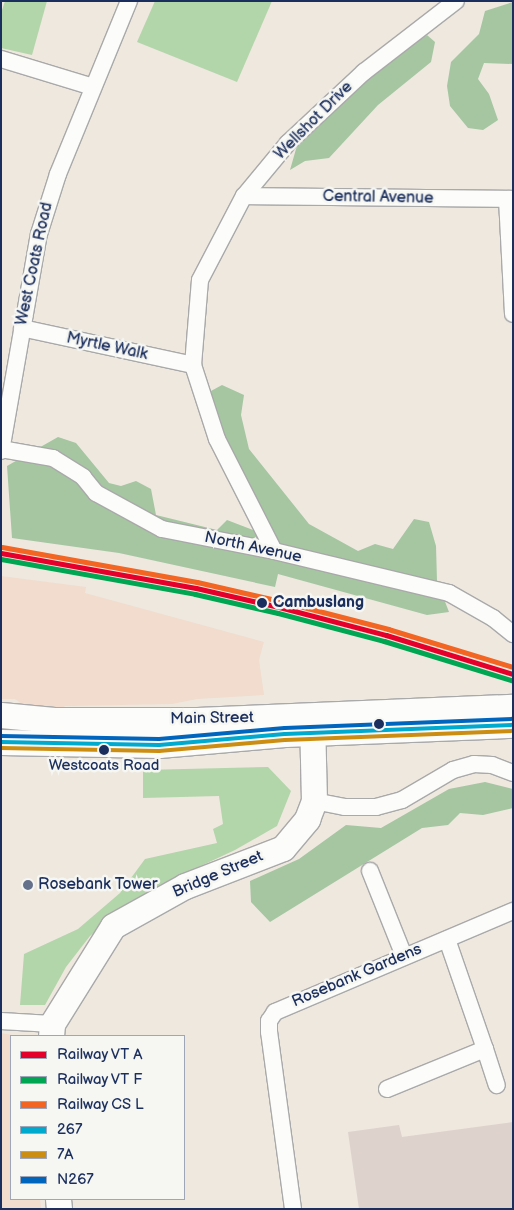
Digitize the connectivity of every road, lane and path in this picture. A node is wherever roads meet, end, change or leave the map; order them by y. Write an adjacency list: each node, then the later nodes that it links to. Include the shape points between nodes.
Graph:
1 (129, 1): 4 (street, West Coats Road)
2 (456, 1): 5 (street, Wellshot Drive, via 364,72 288,143)
3 (1, 59): 4 (street)
4 (93, 87): 8 (street, West Coats Road, via 48,200)
5 (244, 196): 6 (street, Central Avenue); 9 (street, Wellshot Drive, via 200,280)
6 (510, 199): 7 (street)
7 (513, 314)
8 (22, 328): 9 (street, Myrtle Walk); 10 (street, West Coats Road)
9 (193, 365): 11 (street, Wellshot Drive, via 217,439)
10 (1, 450): 11 (street, North Avenue, via 52,458 82,477 96,493 162,529)
11 (274, 551): 12 (street, North Avenue, via 449,593 493,618)
12 (513, 634)
13 (513, 707): 15 (main road, Main Street)
14 (1, 714): 15 (main road, Main Street, via 54,720)
15 (313, 723): 16 (main road, Main Street); 17 (main road, Main Street, via 160,745); 19 (main road, Bridge Street)
16 (513, 725)
17 (1, 742)
18 (513, 773): 19 (street, via 492,764 474,764 453,770 402,800 376,807 345,807)
19 (314, 800): 25 (main road, Bridge Street, via 307,819 284,848 185,886 113,926)
20 (370, 871): 23 (street)
21 (513, 911): 22 (street, Rosebank Gardens)
22 (447, 939): 23 (street, Rosebank Gardens); 26 (street)
23 (404, 956): 29 (street, Rosebank Gardens, via 288,1004 275,1012 269,1021)
24 (1, 1021): 25 (street)
25 (51, 1030)
26 (485, 1049): 27 (street); 28 (street)
27 (497, 1085)
28 (387, 1089)
29 (293, 1209)

